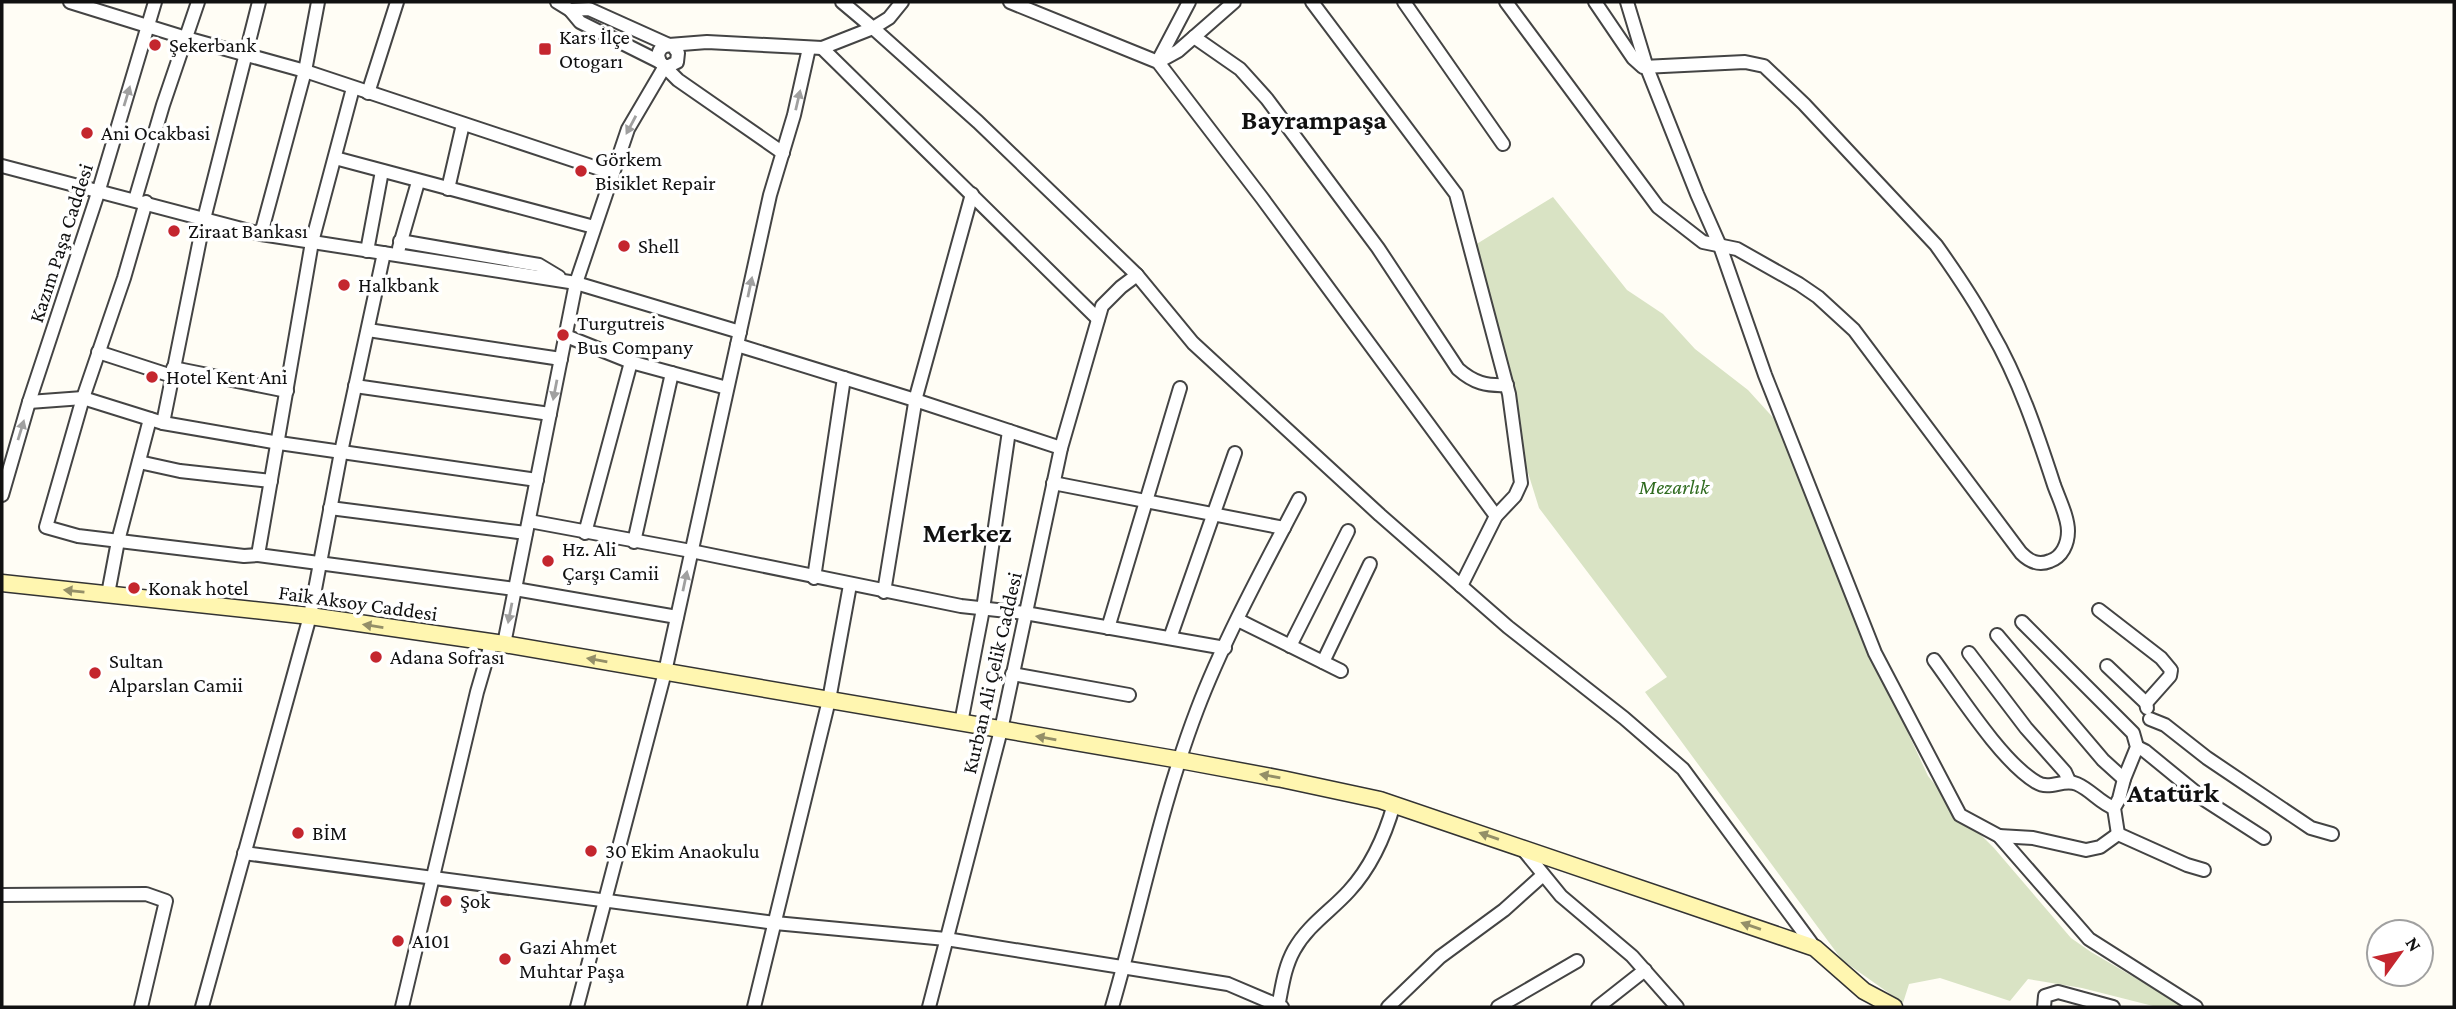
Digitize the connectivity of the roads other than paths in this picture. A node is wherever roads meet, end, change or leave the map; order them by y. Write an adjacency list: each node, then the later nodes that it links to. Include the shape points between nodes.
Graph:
1 (70, 2): 19 (street)
2 (155, 2): 19 (street, Kazım Paşa Caddesi)
3 (198, 2): 22 (street)
4 (259, 2): 25 (street)
5 (318, 2): 29 (street)
6 (397, 2): 31 (street)
7 (557, 2): 18 (street)
8 (842, 2): 20 (street)
9 (902, 2): 20 (street)
10 (1010, 2): 26 (street)
11 (1189, 2): 26 (street)
12 (1234, 2): 21 (street)
13 (1312, 2): 65 (street, via 1456,194)
14 (1404, 2): 33 (street)
15 (1506, 2): 49 (street, via 1646,194 1703,242)
16 (1595, 2): 28 (street, via 1633,58)
17 (1628, 2): 28 (street)
18 (570, 10): 23 (street, via 589,9); 27 (street, via 580,22)
19 (147, 26): 22 (street); 41 (street, Kazım Paşa Caddesi, one-way to 19)
20 (873, 29): 24 (street); 52 (street, via 978,122)
21 (1194, 37): 26 (street); 65 (street, via 1240,69 1260,90 1378,248 1458,369 1486,386)
22 (186, 38): 25 (street); 43 (street)
23 (669, 45): 24 (street, via 706,41); 27 (street, via 679,57 674,65)
24 (816, 48): 34 (street, one-way to 24); 42 (street)
25 (245, 55): 29 (street); 44 (street)
26 (1158, 62): 89 (street)
27 (662, 64): 34 (street); 38 (street, one-way to 38, via 628,129)
28 (1647, 68): 49 (street); 49 (street, via 1745,62 1764,66 1936,245 2008,361 2068,528 2060,555 2038,563 2021,554 1870,350 1837,314 1799,284 1737,249)
29 (305, 71): 30 (street); 46 (street)
30 (353, 88): 31 (street); 35 (street)
31 (368, 93): 32 (street)
32 (463, 124): 38 (street); 40 (street)
33 (1503, 144)
34 (783, 153): 56 (street, one-way to 34)
35 (335, 158): 37 (street); 48 (street)
36 (2, 166): 41 (street)
37 (382, 171): 39 (street); 50 (street)
38 (612, 173): 45 (street)
39 (418, 181): 40 (street); 47 (street)
40 (448, 189): 45 (street)
41 (98, 193): 43 (street); 72 (street, Kazım Paşa Caddesi)
42 (972, 194): 54 (street); 71 (street)
43 (140, 201): 44 (street); 59 (street, via 124,278)
44 (204, 219): 46 (street); 62 (street)
45 (594, 227): 53 (street)
46 (261, 234): 48 (street)
47 (400, 241): 51 (street); 53 (street, via 539,265)
48 (312, 242): 50 (street); 69 (street)
49 (1720, 246): 142 (street, via 1761,364 1875,653 1960,815)
50 (367, 251): 51 (street)
51 (390, 254): 53 (street); 55 (street)
52 (1137, 275): 54 (street); 103 (street, via 1192,343)
53 (571, 282): 56 (street); 57 (street)
54 (1100, 313): 77 (street, Kurban Ali Çelik Caddesi)
55 (368, 330): 60 (street); 66 (street)
56 (740, 332): 58 (street)
57 (566, 337): 60 (street); 61 (street)
58 (737, 345): 64 (street); 67 (street)
59 (98, 352): 62 (street); 70 (street)
60 (561, 359): 73 (street, one-way to 73)
61 (631, 362): 63 (street); 93 (street)
62 (173, 372): 69 (street); 74 (street)
63 (672, 373): 67 (street); 95 (street)
64 (844, 378): 71 (street); 100 (street)
65 (1507, 385): 89 (street, via 1521,483)
66 (355, 386): 73 (street); 78 (street)
67 (727, 388): 96 (street)
68 (1180, 388): 86 (street)
69 (287, 391): 76 (street)
70 (83, 398): 72 (street); 74 (street); 94 (street, via 46,527)
71 (915, 400): 75 (street); 105 (street)
72 (29, 402): 84 (street, Kazım Paşa Caddesi, one-way to 72)
73 (550, 414): 81 (street)
74 (156, 421): 76 (street); 80 (street)
75 (1009, 431): 77 (street); 107 (street)
76 (279, 443): 78 (street); 82 (street)
77 (1061, 448): 83 (street, Kurban Ali Çelik Caddesi)
78 (341, 452): 81 (street); 87 (street)
79 (1234, 453): 88 (street)
80 (139, 462): 82 (street); 94 (street)
81 (537, 480): 90 (street)
82 (271, 481): 97 (street)
83 (1053, 483): 86 (street); 109 (street, Kurban Ali Çelik Caddesi)
84 (2, 495)
85 (1299, 499): 91 (street)
86 (1144, 500): 88 (street); 114 (street)
87 (330, 508): 90 (street); 98 (street)
88 (1215, 514): 91 (street); 116 (street)
89 (1496, 516): 103 (street)
90 (527, 527): 93 (street); 104 (street)
91 (1284, 528): 112 (street)
92 (1348, 531): 118 (street)
93 (585, 533): 95 (street)
94 (118, 541): 97 (street); 106 (street)
95 (634, 542): 96 (street)
96 (691, 551): 100 (street); 111 (street, one-way to 96)
97 (258, 555): 98 (street)
98 (320, 563): 104 (street); 110 (street)
99 (1370, 564): 122 (street)
100 (814, 578): 102 (street)
101 (2, 583): 106 (main road, Faik Aksoy Caddesi, one-way to 101)
102 (850, 585): 105 (street); 128 (street)
103 (1461, 586): 153 (street, via 1683,769)
104 (515, 589): 111 (street); 117 (street, one-way to 117)
105 (884, 592): 107 (street)
106 (108, 594): 110 (main road, Faik Aksoy Caddesi)
107 (983, 609): 109 (street); 131 (street)
108 (2099, 610): 129 (street, via 2171,670)
109 (1026, 613): 114 (street); 126 (street, Kurban Ali Çelik Caddesi)
110 (310, 616): 117 (main road, Faik Aksoy Caddesi, one-way to 110); 145 (street)
111 (677, 617): 125 (street)
112 (1238, 620): 118 (street); 119 (street)
113 (2022, 622): 133 (street)
114 (1108, 628): 116 (street)
115 (1997, 635): 136 (street)
116 (1170, 638): 119 (street)
117 (498, 644): 125 (main road, Faik Aksoy Caddesi, one-way to 117); 148 (street, via 477,692)
118 (1290, 646): 122 (street)
119 (1225, 648): 135 (street)
120 (1969, 653): 137 (street)
121 (1934, 660): 137 (street, via 2007,757 2037,783 2050,786)
122 (1324, 662): 124 (street)
123 (2107, 666): 129 (street)
124 (1341, 671)
125 (664, 672): 128 (main road, Faik Aksoy Caddesi); 150 (street)
126 (1013, 674): 127 (street); 132 (street, Kurban Ali Çelik Caddesi)
127 (1129, 695)
128 (828, 700): 131 (main road, Faik Aksoy Caddesi); 151 (street)
129 (2146, 703): 130 (street)
130 (2150, 719): 133 (street); 141 (street, via 2311,828)
131 (961, 723): 132 (main road, Faik Aksoy Caddesi)
132 (1000, 730): 135 (main road, Faik Aksoy Caddesi, one-way to 132); 152 (street, Kurban Ali Çelik Caddesi)
133 (2133, 733): 134 (street)
134 (2137, 747): 136 (street); 143 (street)
135 (1180, 760): 138 (main road, Faik Aksoy Caddesi, one-way to 135); 155 (street)
136 (2124, 779): 139 (street)
137 (2069, 781): 139 (street)
138 (1394, 804): 144 (main road, Faik Aksoy Caddesi, one-way to 138); 164 (street, via 1385,835 1361,876 1295,948 1282,980)
139 (2114, 808): 140 (street)
140 (2118, 834): 142 (street, via 2100,847 2086,850); 146 (street)
141 (2332, 834)
142 (1999, 836): 172 (street, via 2089,939)
143 (2264, 838)
144 (1520, 847): 147 (street); 153 (main road, Faik Aksoy Caddesi, one-way to 144)
145 (244, 853): 148 (street); 158 (street)
146 (2204, 870)
147 (1543, 875): 156 (street, via 1560,896); 165 (street, via 1440,957)
148 (434, 877): 150 (street); 159 (street)
149 (2, 895): 157 (street, via 146,894 166,901)
150 (604, 902): 151 (street); 160 (street)
151 (775, 923): 152 (street); 161 (street)
152 (946, 939): 155 (street); 162 (street, Kurban Ali Çelik Caddesi)
153 (1815, 948): 169 (main road, via 1864,991)
154 (1577, 961): 166 (street)
155 (1123, 969): 163 (street); 164 (street, via 1228,984)
156 (1645, 970): 167 (street); 168 (street)
157 (141, 1007)
158 (202, 1007)
159 (402, 1007)
160 (577, 1007)
161 (754, 1007)
162 (929, 1007)
163 (1112, 1007)
164 (1279, 1007)
165 (1388, 1007)
166 (1498, 1007)
167 (1598, 1007)
168 (1677, 1007)
169 (1894, 1007)
170 (2044, 1007): 171 (street, via 2045,996 2058,992)
171 (2113, 1007)
172 (2196, 1007)

